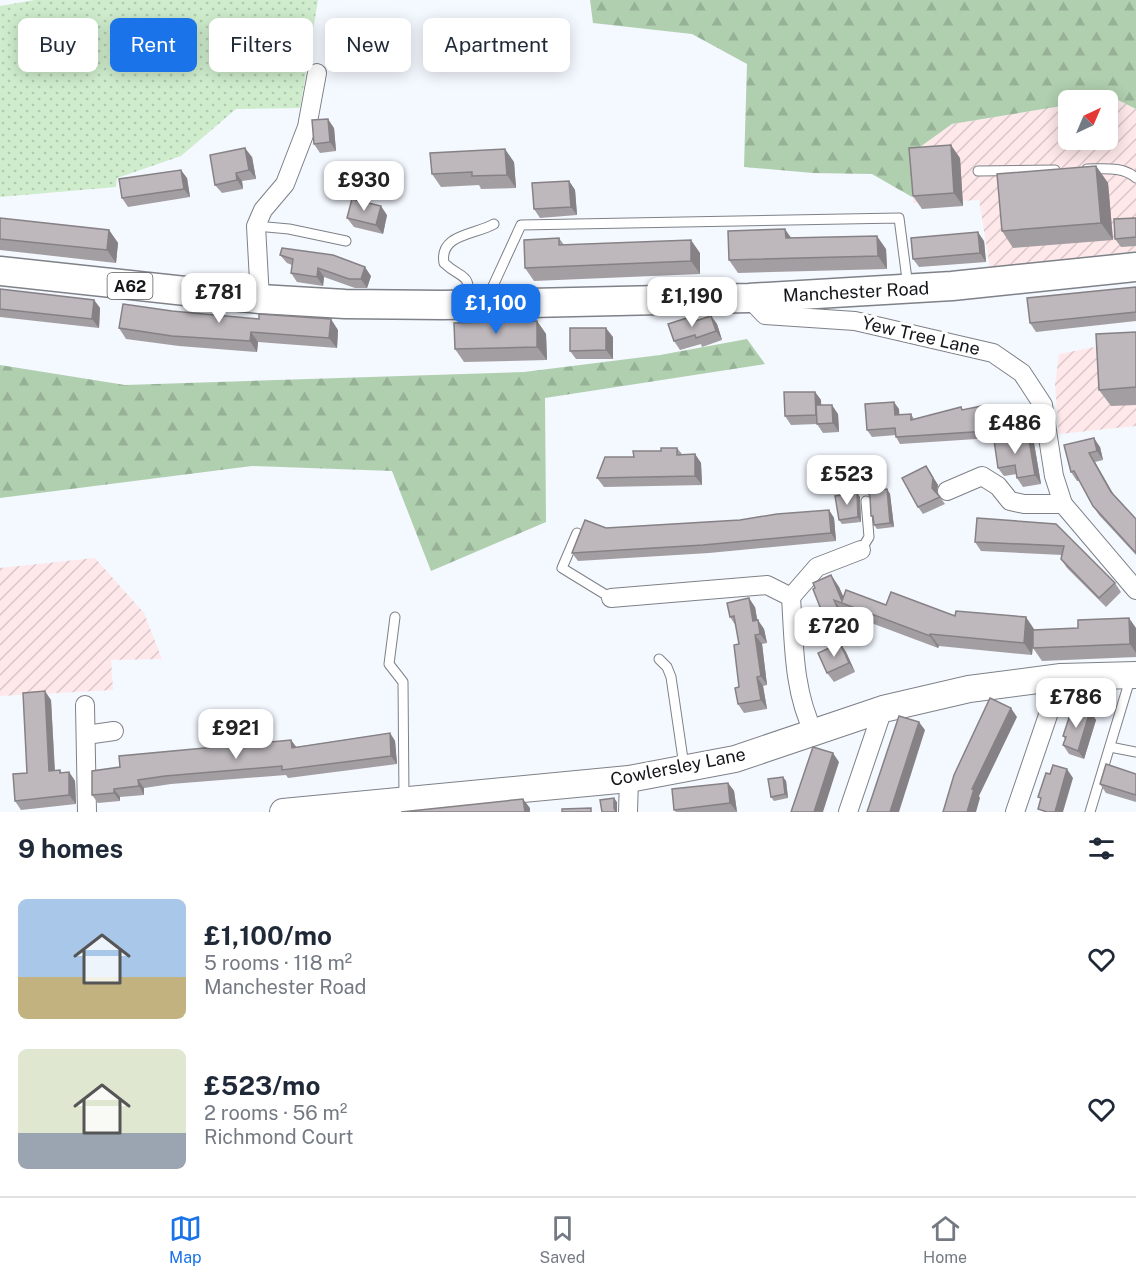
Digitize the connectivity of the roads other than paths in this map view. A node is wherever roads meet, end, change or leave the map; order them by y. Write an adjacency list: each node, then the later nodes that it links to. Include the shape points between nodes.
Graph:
1 (317, 73): 7 (street, via 307,127 285,184 263,210)
2 (1068, 170): 4 (lane)
3 (1080, 170): 5 (lane, via 1113,169 1130,172)
4 (978, 171)
5 (1136, 178)
6 (494, 224): 14 (lane, via 456,239 445,246 442,254 444,263 467,280)
7 (256, 226): 8 (lane); 13 (street)
8 (346, 241)
9 (1136, 267): 11 (main road, Manchester Road / A62)
10 (0, 272): 13 (main road, Manchester Road / A62)
11 (908, 289): 12 (main road, Manchester Road / A62); 14 (lane, via 899,218 521,225)
12 (749, 298): 14 (main road, Manchester Road / A62); 17 (street, Yew Tree Lane, via 765,315 855,321 993,352 1022,373 1043,405 1054,476)
13 (260, 299): 14 (main road, Manchester Road / A62, via 345,304)
14 (477, 304)
15 (947, 491): 17 (street, via 982,476 998,486 1010,501)
16 (866, 501): 19 (lane, via 869,537)
17 (1063, 504): 20 (street, Yew Tree Lane)
18 (577, 533): 22 (lane, via 562,568)
19 (861, 550): 21 (street, via 817,567)
20 (1136, 590)
21 (791, 597): 22 (street, via 767,585); 30 (street, via 797,682 804,713)
22 (611, 598)
23 (394, 617): 36 (lane, via 389,664 403,682)
24 (659, 659): 34 (lane, via 671,677)
25 (1134, 675): 26 (street, Cowlersley Lane); 32 (lane)
26 (1061, 677): 28 (street, Cowlersley Lane, via 969,689); 42 (street)
27 (85, 705): 31 (street)
28 (883, 709): 30 (street, Cowlersley Lane); 41 (street)
29 (114, 731): 31 (street)
30 (814, 733): 34 (street, Cowlersley Lane, via 735,759)
31 (86, 735): 38 (street)
32 (1110, 747): 33 (lane); 43 (lane)
33 (1136, 752)
34 (684, 769): 35 (street, Cowlersley Lane)
35 (629, 779): 36 (street, Cowlersley Lane); 40 (street)
36 (404, 800): 37 (street, Cowlersley Lane)
37 (375, 807): 39 (street, Cowlersley Lane)
38 (87, 812)
39 (283, 812)
40 (628, 812)
41 (848, 812)
42 (1015, 812)
43 (1090, 812)

